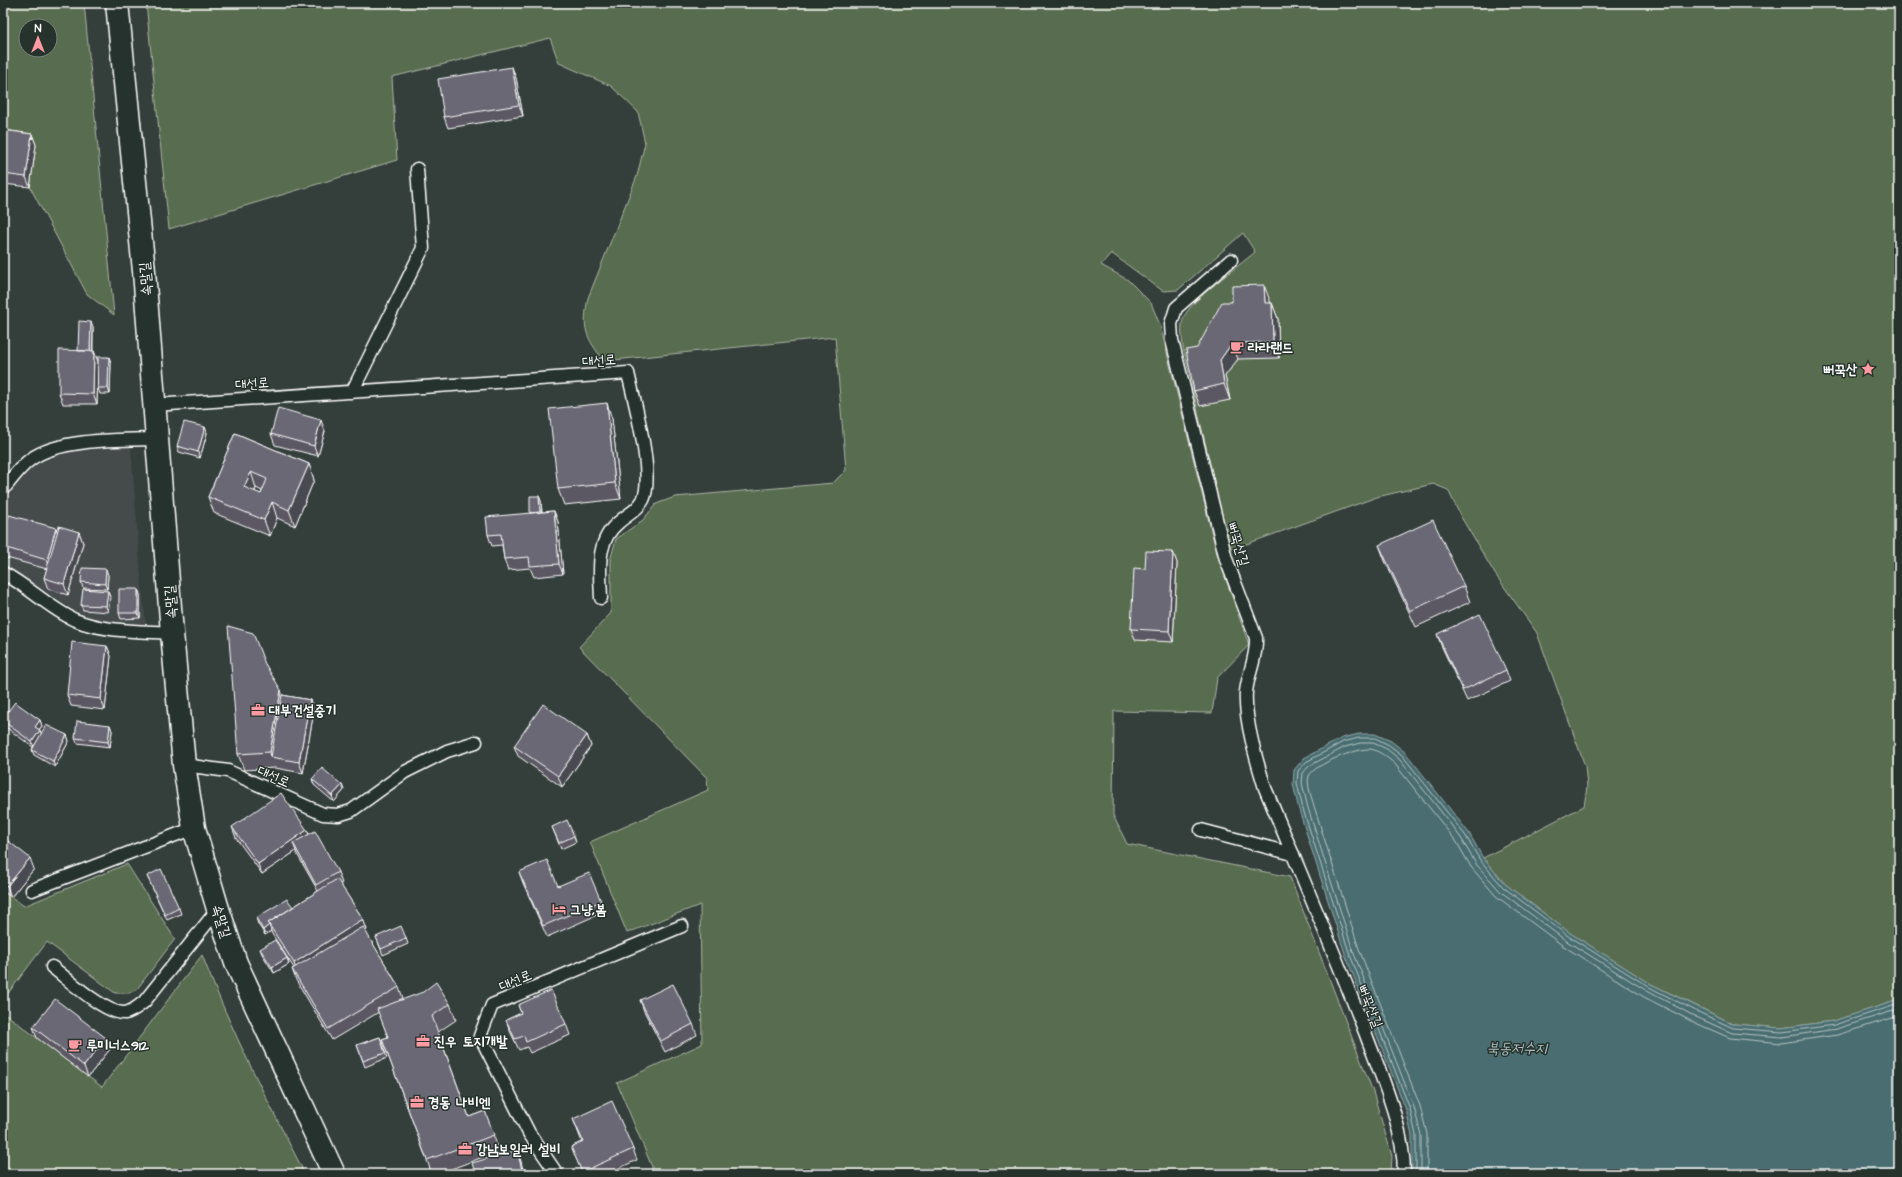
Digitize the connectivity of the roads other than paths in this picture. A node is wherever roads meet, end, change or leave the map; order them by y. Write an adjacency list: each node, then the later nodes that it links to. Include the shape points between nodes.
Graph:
1 (117, 3): 5 (street, 속말길)
2 (417, 169): 4 (lane, via 423,248)
3 (1231, 260): 15 (lane, 뻐꾹산길, via 1176,308 1171,324 1172,340 1226,558 1256,638 1257,651 1246,693 1256,760)
4 (352, 392): 5 (lane, 대선로); 9 (lane, 대선로, via 628,373 644,455 646,485 644,499 636,511 619,521 608,532 602,544)
5 (155, 405): 6 (street, 속말길)
6 (158, 439): 7 (lane, via 81,443 54,449 31,458); 10 (street, 속말길)
7 (6, 486)
8 (3, 573): 10 (lane, via 75,620 130,631)
9 (601, 598)
10 (172, 633): 12 (street, 속말길)
11 (476, 742): 12 (lane, 대선로, via 447,751 405,772 351,811 338,815 323,814 228,771)
12 (184, 765): 13 (street, 속말길)
13 (194, 828): 16 (lane); 17 (street, 속말길)
14 (1201, 830): 15 (lane)
15 (1293, 854): 22 (lane, 뻐꾹산길, via 1376,1062 1398,1128 1404,1156)
16 (32, 890)
17 (218, 910): 19 (lane, via 144,1002 125,1013 115,1012 102,1005); 20 (street, 속말길, via 236,963)
18 (682, 926): 21 (lane, 대선로, via 492,1005 480,1036 529,1133)
19 (52, 967)
20 (334, 1174)
21 (557, 1174)
22 (1404, 1174)

